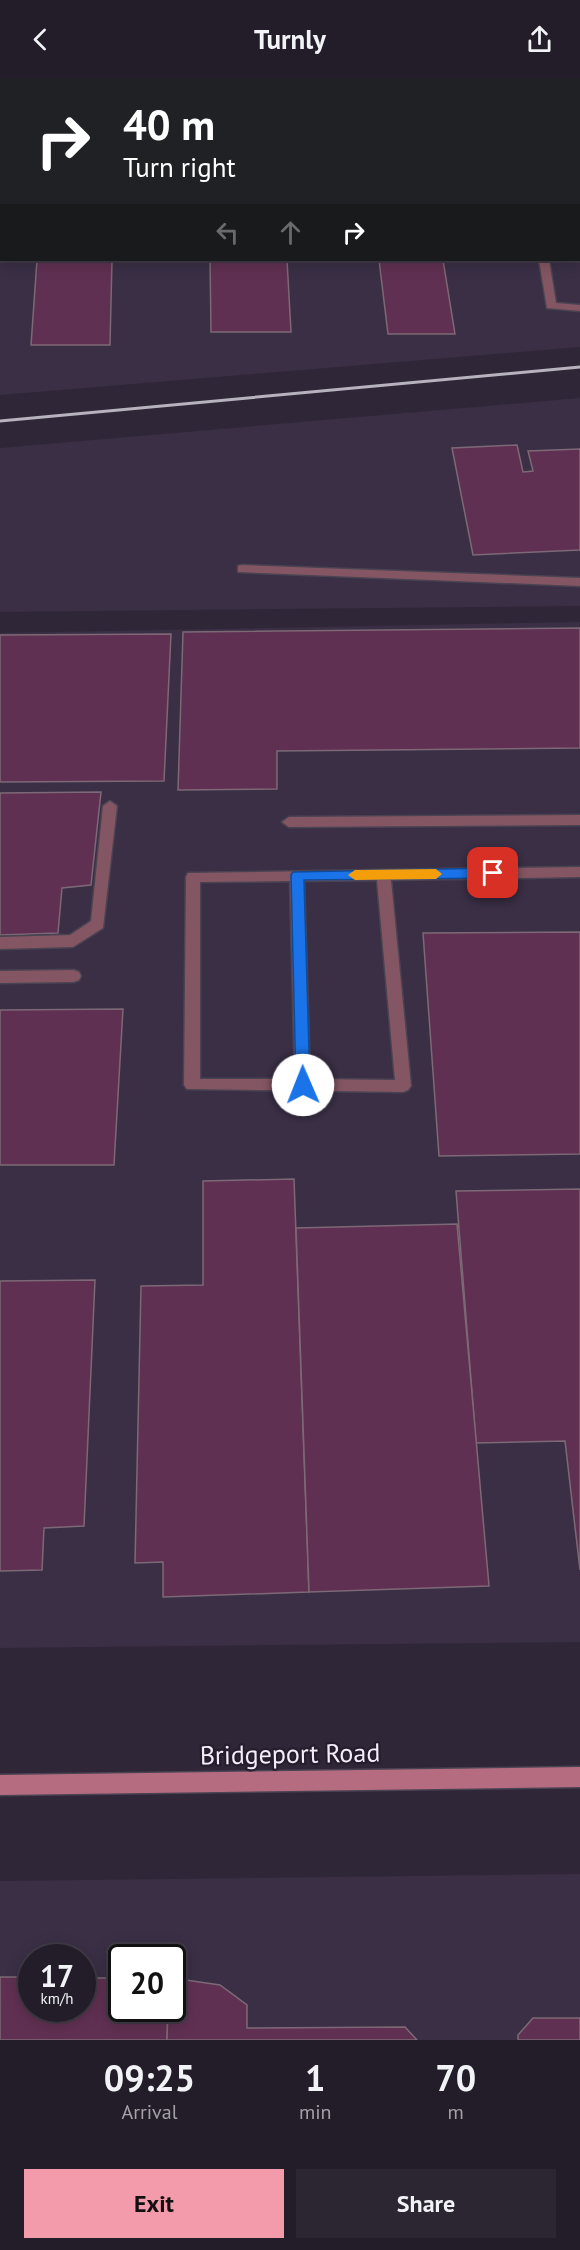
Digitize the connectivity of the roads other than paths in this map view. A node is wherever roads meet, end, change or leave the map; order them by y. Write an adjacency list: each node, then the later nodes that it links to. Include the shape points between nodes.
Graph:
1 (544, 261): 2 (lane, via 552,306)
2 (580, 308)
3 (242, 569): 4 (lane)
4 (580, 582)
5 (110, 806): 11 (lane, via 98,924 73,942)
6 (580, 820): 7 (lane)
7 (289, 822)
8 (580, 872): 10 (lane)
9 (297, 875): 10 (lane); 14 (lane); 14 (lane, via 193,877 192,1085)
10 (384, 875): 14 (lane, via 403,1086)
11 (0, 943)
12 (74, 976): 13 (lane)
13 (0, 977)
14 (303, 1085)
15 (580, 1777): 16 (main road, Bridgeport Road)
16 (0, 1785)

